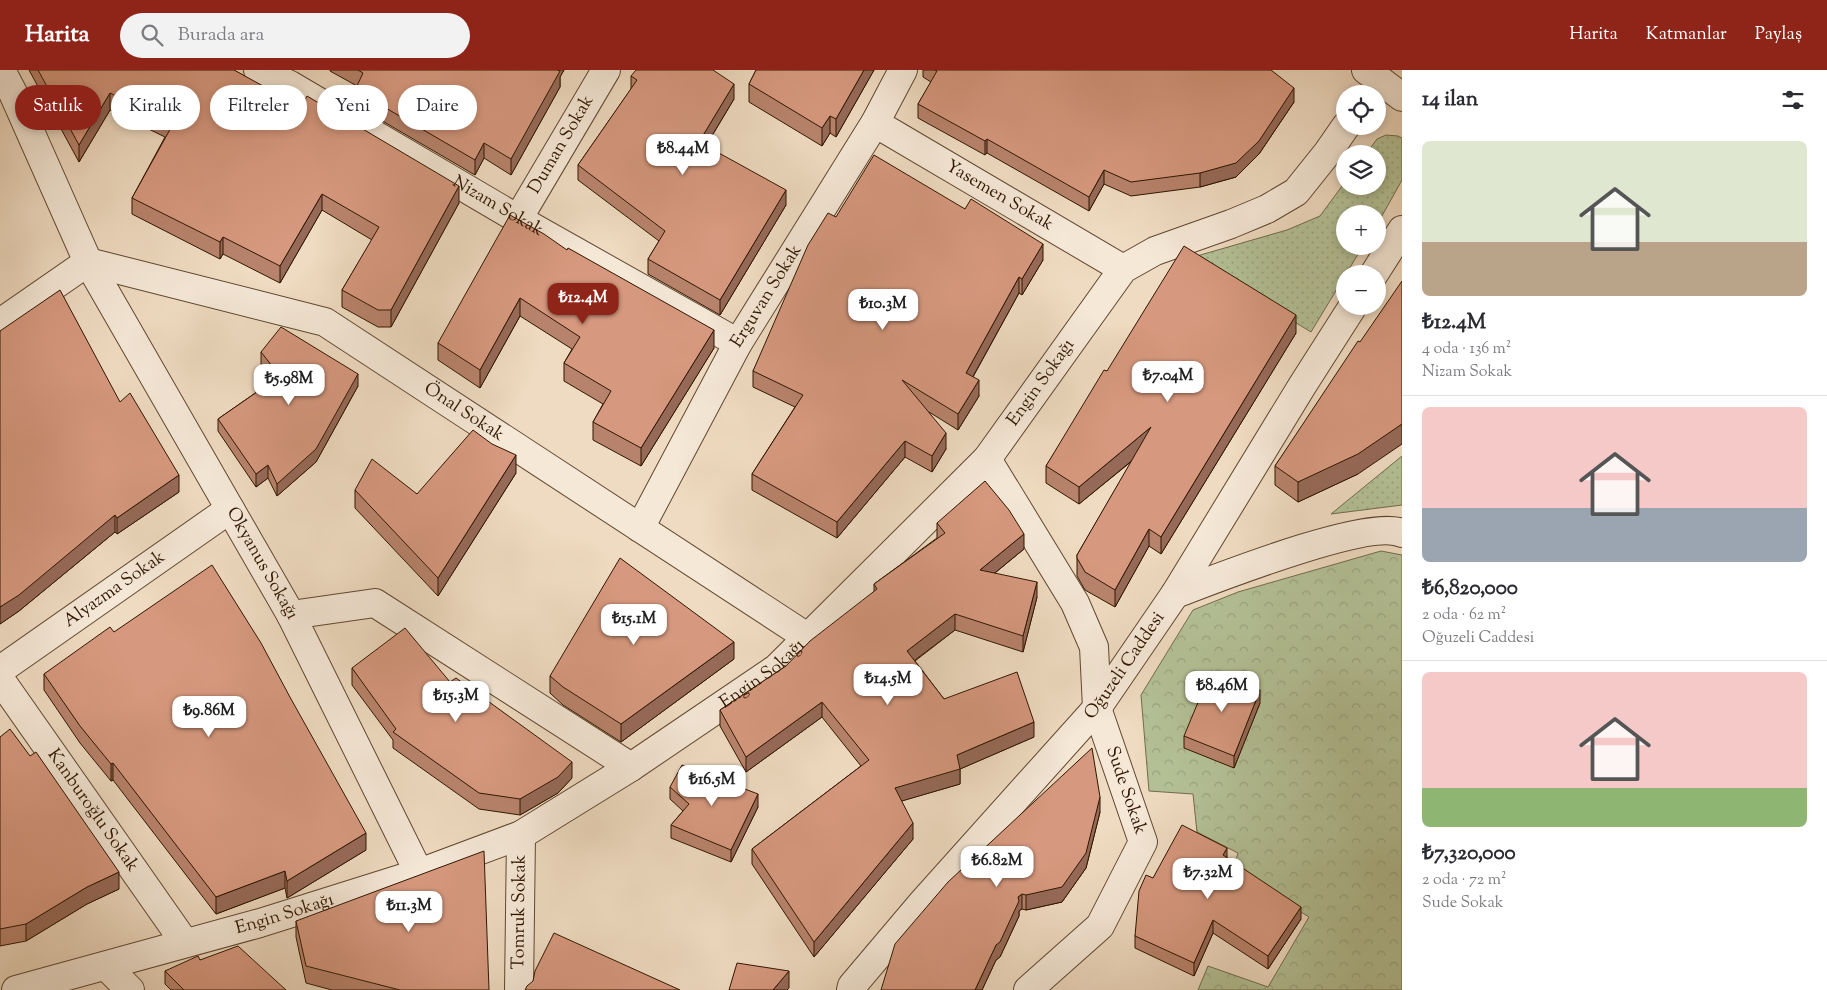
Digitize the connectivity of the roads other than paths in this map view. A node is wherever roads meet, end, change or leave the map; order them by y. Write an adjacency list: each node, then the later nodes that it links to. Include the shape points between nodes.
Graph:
1 (1, 70): 12 (street, Okyanus Sokağı)
2 (258, 70): 5 (street, Nizam Sokak)
3 (606, 70): 10 (street, Duman Sokak)
4 (902, 70): 8 (street, Erguvan Sokak)
5 (294, 77): 10 (street, Nizam Sokak)
6 (1371, 81): 7 (street)
7 (1402, 97)
8 (875, 123): 14 (street, Yasemen Sokak); 17 (street, Erguvan Sokak)
9 (1340, 135): 14 (street, Engin Sokağı, via 1296,192 1268,209 1155,250)
10 (518, 219): 17 (street, Nizam Sokak)
11 (1402, 230): 13 (street)
12 (88, 262): 16 (street); 19 (street, Okyanus Sokağı); 20 (street, Önal Sokak, via 325,322)
13 (1380, 265)
14 (1123, 269): 18 (street, Engin Sokağı)
15 (1347, 315): 22 (street, Oğuzeli Caddesi)
16 (0, 323)
17 (738, 343): 20 (street, Erguvan Sokak)
18 (987, 459): 24 (street, Engin Sokağı); 27 (street, Sude Sokak, via 1075,603 1094,646)
19 (230, 509): 23 (street, Okyanus Sokağı); 25 (street, Alyazma Sokak)
20 (640, 528): 24 (street, Önal Sokak)
21 (1402, 533): 22 (street, via 1394,529 1345,536)
22 (1175, 594): 27 (street, Oğuzeli Caddesi)
23 (291, 615): 28 (street, via 375,603); 30 (street, Okyanus Sokağı)
24 (807, 637): 28 (street, Engin Sokağı, via 776,668)
25 (0, 670)
26 (0, 679): 31 (street, Kanburoğlu Sokak)
27 (1097, 708): 36 (street, Oğuzeli Caddesi, via 923,902); 37 (street, Sude Sokak, via 1143,842 1100,926)
28 (631, 767): 29 (street, Engin Sokağı)
29 (521, 835): 30 (street, Engin Sokağı); 35 (street, Tomruk Sokak)
30 (419, 873): 31 (street, Engin Sokağı)
31 (185, 943): 32 (street, Engin Sokağı)
32 (106, 966): 33 (street, Engin Sokağı); 34 (street)
33 (16, 990)
34 (130, 990)
35 (519, 990)
36 (851, 990)
37 (1028, 990)

